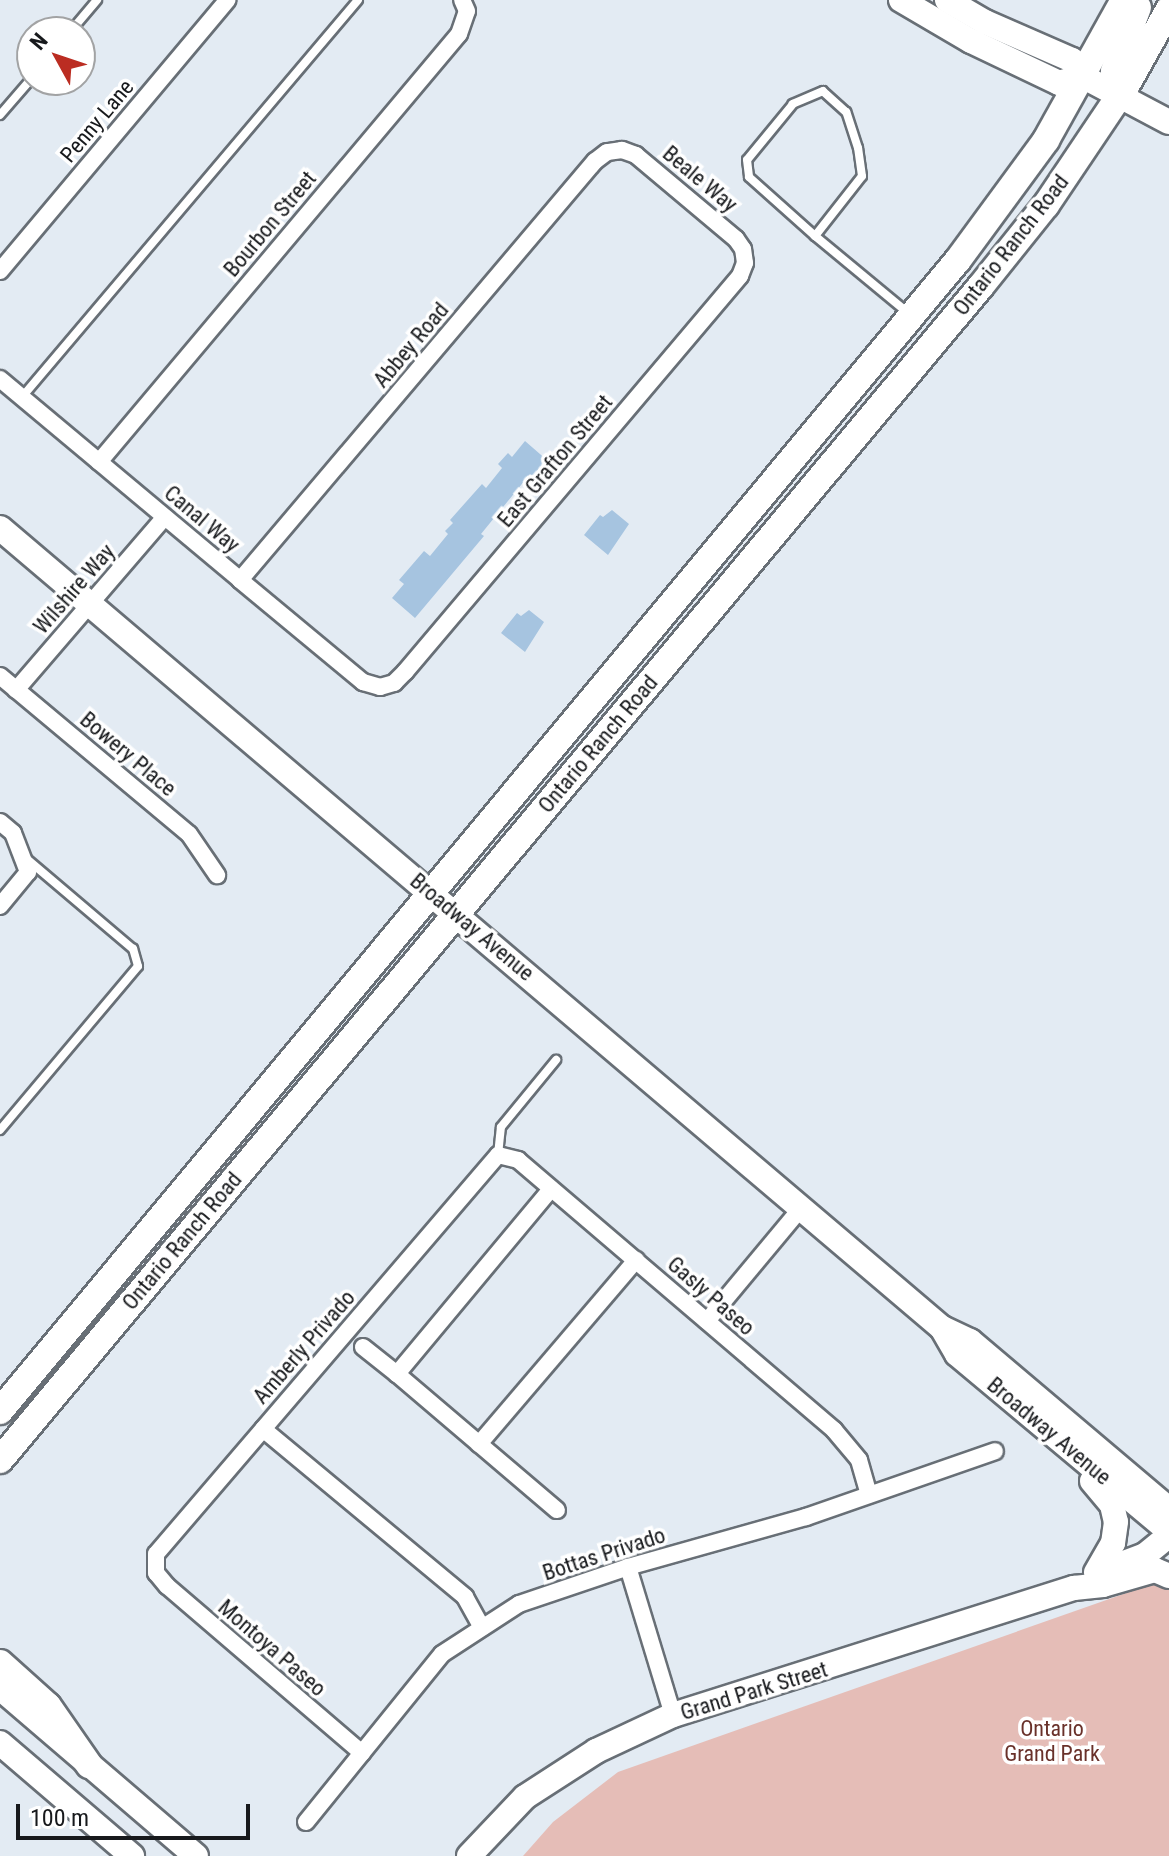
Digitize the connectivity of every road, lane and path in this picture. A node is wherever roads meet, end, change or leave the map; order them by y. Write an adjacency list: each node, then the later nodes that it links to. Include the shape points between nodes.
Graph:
1 (97, 0): 10 (lane)
2 (227, 0): 19 (street, Penny Lane)
3 (358, 0): 23 (lane)
4 (901, 0): 11 (street, via 1059,83)
5 (947, 0): 11 (street, via 1072,60)
6 (1124, 0): 11 (main road, Ontario Ranch Road)
7 (1141, 0): 13 (main road, via 1114,71)
8 (464, 6): 24 (street, Bourbon Street, via 459,34)
9 (1169, 9): 13 (main road, Ontario Ranch Road)
10 (84, 16)
11 (1082, 76): 13 (street); 20 (main road, via 1084,104 982,260); 21 (main road, Ontario Ranch Road, via 1046,140)
12 (16, 96): 14 (lane)
13 (1119, 96): 15 (street); 20 (main road, Ontario Ranch Road, via 1046,205)
14 (0, 115)
15 (1169, 122)
16 (622, 150): 18 (street, Beale Way, via 636,155); 27 (street, Abbey Road, via 595,161)
17 (815, 236): 17 (lane, via 749,177 747,160 793,104 823,91 846,112 862,176); 21 (lane)
18 (743, 249): 30 (street, East Grafton Street, via 740,276 405,672)
19 (0, 271)
20 (981, 286): 38 (main road, Ontario Ranch Road)
21 (912, 316): 32 (main road, Ontario Ranch Road)
22 (0, 379): 23 (street, Canal Way)
23 (22, 397): 24 (street, Canal Way)
24 (99, 462): 25 (street, Canal Way)
25 (165, 517): 27 (street, Canal Way); 28 (street, Wilshire Way)
26 (0, 528): 28 (street, Broadway Avenue)
27 (240, 580): 30 (street, Canal Way, via 363,682)
28 (91, 603): 31 (street, Wilshire Way); 36 (street, Broadway Avenue)
29 (0, 676): 31 (street, Bowery Place)
30 (380, 687)
31 (16, 690): 35 (street, Bowery Place, via 189,834)
32 (588, 706): 36 (main road, Ontario Ranch Road); 38 (main road, via 580,740 457,889)
33 (0, 822): 34 (street, via 13,833)
34 (21, 854): 37 (street, via 28,872); 41 (lane, via 133,949 138,966)
35 (217, 875)
36 (432, 893): 38 (street, Broadway Avenue); 40 (main road, via 435,911 298,1077); 51 (main road, Ontario Ranch Road)
37 (0, 906)
38 (456, 913): 40 (main road, Ontario Ranch Road); 44 (street, Broadway Avenue)
39 (556, 1060): 42 (lane, via 501,1127)
40 (293, 1109): 53 (main road, Ontario Ranch Road)
41 (0, 1130)
42 (498, 1155): 43 (street, Gasly Paseo, via 518,1160); 52 (street, Amberly Privado)
43 (551, 1189): 45 (street, Gasly Paseo); 50 (street)
44 (801, 1208): 46 (street); 47 (street, Broadway Avenue)
45 (636, 1260): 46 (street, Gasly Paseo); 54 (street)
46 (707, 1321): 58 (street, Gasly Paseo, via 834,1430 859,1460)
47 (942, 1328): 49 (street, Broadway Avenue); 60 (street, Broadway Avenue, via 970,1341)
48 (363, 1347): 50 (street)
49 (957, 1354): 60 (street, Broadway Avenue); 63 (street, via 990,1396 1102,1489 1116,1522 1113,1543)
50 (397, 1374): 54 (street)
51 (0, 1411)
52 (263, 1429): 62 (street, Amberly Privado, via 156,1554); 66 (street, via 465,1597)
53 (24, 1430): 56 (main road, Ontario Ranch Road); 57 (main road)
54 (479, 1444): 59 (street)
55 (995, 1451): 58 (street, Bottas Privado)
56 (0, 1460)
57 (0, 1482)
58 (869, 1495): 61 (street, Bottas Privado)
59 (557, 1510)
60 (1166, 1525): 63 (street, Grand Park Street, via 1145,1555); 64 (street, via 1162,1562)
61 (628, 1567): 66 (street, Bottas Privado, via 519,1604); 69 (street)
62 (156, 1573): 71 (street, Montoya Paseo)
63 (1096, 1573): 65 (street, Grand Park Street)
64 (1169, 1574): 65 (street, Grand Park Street, via 1155,1570)
65 (1074, 1588): 69 (street, Grand Park Street)
66 (482, 1628): 71 (street, Bottas Privado, via 442,1654)
67 (0, 1663): 72 (main road, via 48,1706)
68 (0, 1688): 72 (street)
69 (673, 1715): 76 (street, Grand Park Street, via 596,1751 525,1797)
70 (0, 1743): 74 (street)
71 (362, 1753): 73 (street, Bottas Privado)
72 (89, 1765): 75 (street)
73 (306, 1822)
74 (132, 1856)
75 (196, 1856)
76 (469, 1856)

